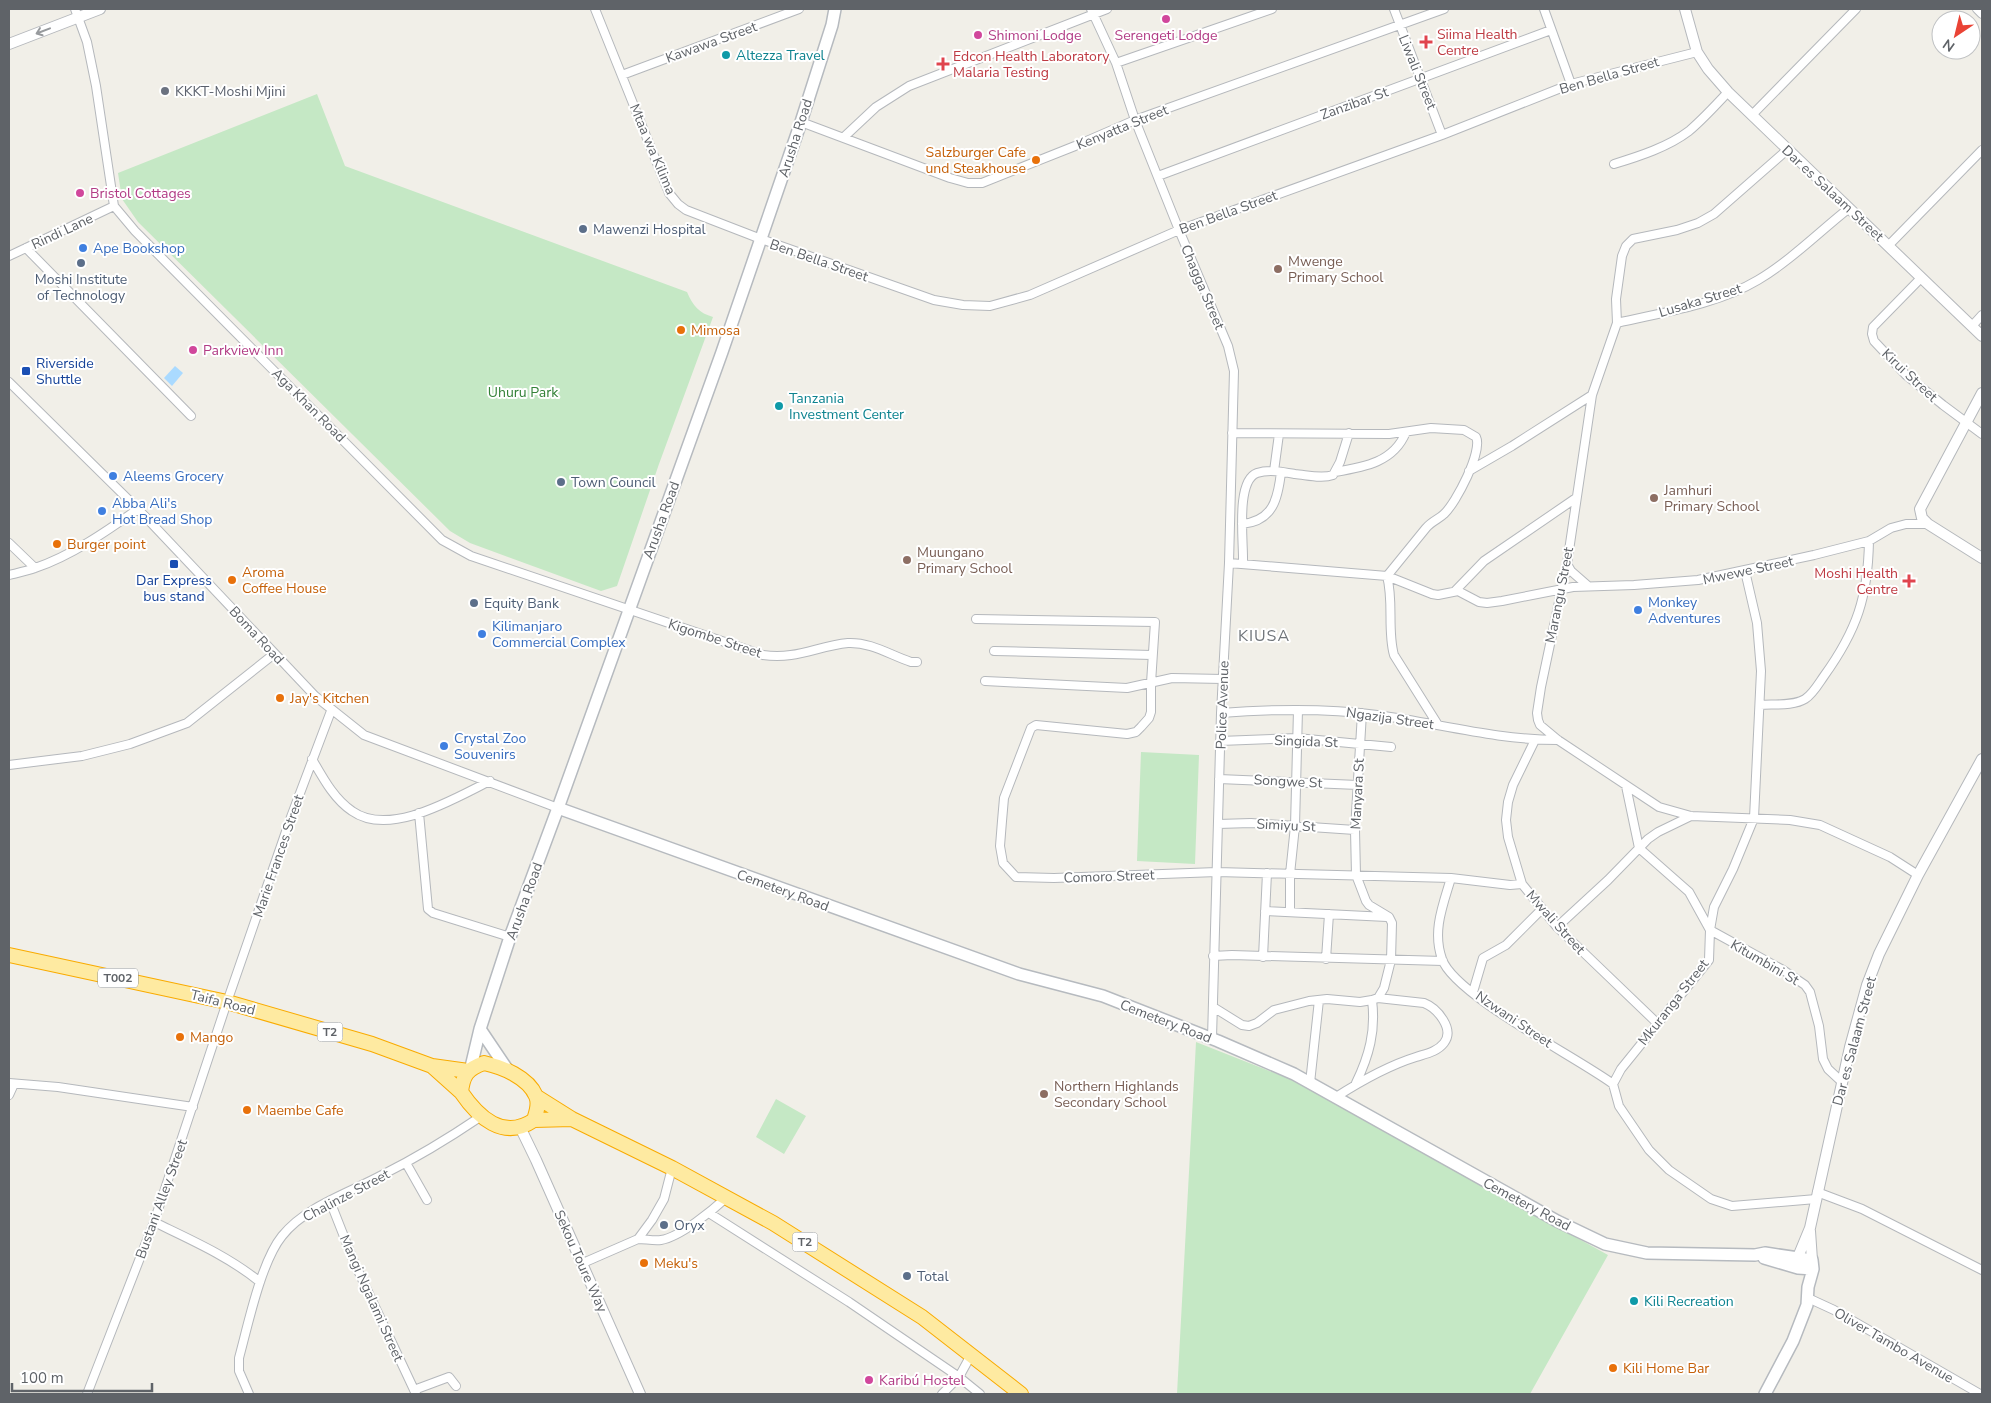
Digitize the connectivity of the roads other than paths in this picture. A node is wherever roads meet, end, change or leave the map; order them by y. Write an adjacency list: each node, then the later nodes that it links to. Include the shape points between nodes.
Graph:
1 (100, 9): 14 (street)
2 (595, 9): 21 (street, Mtaa wa Kilima)
3 (800, 9): 21 (street, Kawawa Street)
4 (836, 9): 27 (main road, Arusha Road)
5 (1107, 9): 13 (street)
6 (1272, 9): 20 (street)
7 (1394, 9): 16 (street, Liwali Street)
8 (1444, 9): 16 (street, Kenyatta Street)
9 (1544, 9): 17 (street)
10 (1685, 9): 19 (street, Dar es Salaam Street)
11 (1856, 9): 25 (street)
12 (1977, 9): 15 (street)
13 (1092, 11): 20 (street, Chagga Street); 29 (street, via 909,86 876,107)
14 (76, 13): 18 (street, one-way to 18); 34 (street, via 87,42 96,86)
15 (1982, 14)
16 (1399, 24): 22 (street, Liwali Street); 26 (street, Kenyatta Street)
17 (1551, 30): 22 (street, Zanzibar St); 23 (street)
18 (9, 44)
19 (1695, 47): 23 (street, Ben Bella Street); 24 (street, Dar es Salaam Street, via 1708,69)
20 (1116, 63): 26 (street, Chagga Street)
21 (622, 75): 37 (street, Mtaa wa Kilima, via 669,193 678,204)
22 (1421, 78): 28 (street, Liwali Street); 33 (street, Zanzibar St)
23 (1571, 84): 28 (street, Ben Bella Street)
24 (1728, 92): 25 (street, Dar es Salaam Street); 32 (street, via 1679,137 1645,154)
25 (1752, 115): 30 (street, Dar es Salaam Street)
26 (1135, 120): 29 (street, Kenyatta Street, via 982,183 950,178); 33 (street, Chagga Street)
27 (801, 122): 29 (street, Kenyatta Street); 37 (main road, Arusha Road)
28 (1442, 135): 36 (street, Ben Bella Street)
29 (844, 137)
30 (1787, 150): 35 (street, Dar es Salaam Street); 43 (street, Marangu Street, via 1706,219 1677,230 1641,236 1628,243 1622,256 1616,299)
31 (1982, 150): 38 (street)
32 (1614, 164)
33 (1158, 176): 36 (street, Chagga Street)
34 (114, 206): 39 (street, Rindi Lane); 77 (street, Aga Khan Road, via 135,231 442,540 471,556)
35 (1848, 209): 38 (street, Dar es Salaam Street); 43 (street, Lusaka Street, via 1757,280 1716,298)
36 (1179, 230): 37 (street, Ben Bella Street, via 1030,295 990,306 963,306 934,300); 46 (street, Chagga Street, via 1228,346)
37 (761, 239): 77 (main road, Arusha Road)
38 (1889, 245): 41 (street, Dar es Salaam Street)
39 (26, 248): 40 (street, Rindi Lane); 50 (street)
40 (9, 256)
41 (1921, 278): 44 (street, Dar es Salaam Street); 51 (street, Kirui Street, via 1873,327 1874,342 1906,375)
42 (1982, 315): 44 (street)
43 (1617, 323): 49 (street, Marangu Street)
44 (1972, 326): 45 (street, Dar es Salaam Street)
45 (1982, 336)
46 (1234, 371): 53 (street, Police Avenue)
47 (9, 382): 61 (street, Boma Road)
48 (1982, 392): 51 (street)
49 (1592, 395): 57 (street); 60 (street, Marangu Street)
50 (191, 416)
51 (1967, 423): 56 (street, Kirui Street); 63 (street, via 1920,509)
52 (1406, 432): 54 (street); 57 (street, via 1431,428 1471,432 1478,442); 59 (street, via 1389,456)
53 (1232, 433): 55 (street); 67 (street, Police Avenue)
54 (1348, 433): 55 (street); 59 (street)
55 (1279, 434): 58 (street)
56 (1982, 434)
57 (1468, 471): 73 (street, via 1448,510 1426,528)
58 (1278, 472): 59 (street, via 1330,476); 62 (street, via 1278,492 1273,507 1256,522); 62 (street, via 1259,472 1247,482)
59 (1335, 472)
60 (1576, 498): 69 (street, Marangu Street); 76 (street, via 1484,561)
61 (138, 509): 70 (street, via 104,533); 80 (street, Boma Road)
62 (1242, 524): 68 (street)
63 (1928, 524): 64 (street, Mwewe Street, via 1891,528); 66 (street)
64 (1869, 541): 71 (street, Mwewe Street); 86 (street, via 1869,563 1859,616 1833,663 1806,698)
65 (9, 543): 70 (street)
66 (1982, 558)
67 (1228, 563): 68 (street); 83 (street, Police Avenue)
68 (1243, 564): 73 (street)
69 (1567, 564): 74 (street); 75 (street, Marangu Street)
70 (35, 568): 72 (street)
71 (1745, 571): 74 (street, Mwewe Street, via 1690,581); 86 (street, Mkuranga Street, via 1760,649)
72 (9, 575)
73 (1387, 576): 76 (street, via 1432,594); 91 (street, via 1394,655)
74 (1587, 586): 75 (street, Mwewe Street)
75 (1562, 589): 76 (street, Mwewe Street, via 1487,603); 94 (street, Marangu Street, via 1537,713 1540,725)
76 (1455, 590)
77 (629, 609): 82 (street, Kigombe Street, via 763,655 790,656 857,643); 106 (main road, Arusha Road)
78 (976, 619): 81 (street, via 1155,622)
79 (994, 651): 81 (street)
80 (274, 654): 88 (street, Boma Road); 100 (street, via 187,723 130,744 82,756)
81 (1152, 655): 85 (street)
82 (917, 662)
83 (1223, 679): 85 (street, via 1172,678); 89 (street, Police Avenue)
84 (985, 680): 85 (street, via 1127,688)
85 (1150, 683): 114 (street, Comoro Street, via 1151,712 1136,732 1127,734 1036,725 1031,728 1004,798 1000,846 1003,863 1016,877 1028,878)
86 (1760, 705): 109 (street, Mkuranga Street)
87 (1298, 710): 89 (street, Ngazija Street); 90 (street, Ngazija Street); 92 (street)
88 (331, 711): 98 (street, Marie Frances Street); 102 (street, Boma Road, via 364,735)
89 (1221, 713): 95 (street, Police Avenue)
90 (1362, 713): 91 (street, Ngazija Street); 96 (street, Manyara St)
91 (1438, 724): 93 (street, Ngazija Street)
92 (1297, 738): 95 (street, Singida St); 96 (street, Singida St); 103 (street)
93 (1535, 740): 94 (street, Ngazija Street); 120 (street, Mwali Street, via 1513,785 1506,820)
94 (1558, 740): 105 (street, Marangu Street)
95 (1220, 741): 101 (street, Police Avenue)
96 (1360, 744): 97 (street, Singida St); 104 (street, Manyara St)
97 (1391, 747)
98 (312, 759): 107 (street, via 328,787 353,812 379,820); 138 (street, Marie Frances Street)
99 (1982, 759): 118 (street, Dar es Salaam Street)
100 (9, 765)
101 (1219, 779): 103 (street, Songwe St); 110 (street, Police Avenue)
102 (490, 781): 106 (street, Boma Road); 107 (street)
103 (1296, 782): 104 (street, Songwe St); 111 (street)
104 (1358, 785): 112 (street, Manyara St)
105 (1626, 786): 108 (street, Marangu Street, via 1659,807); 113 (street)
106 (558, 808): 128 (main road, Arusha Road); 142 (main road, Cemetery Road, via 1019,974 1103,996)
107 (419, 813): 128 (street, via 428,909)
108 (1691, 816): 109 (street, Marangu Street); 113 (street, via 1658,832)
109 (1754, 818): 118 (street, Marangu Street, via 1820,825 1890,857); 127 (street, Mkuranga Street, via 1714,907)
110 (1218, 824): 111 (street, Simiyu St); 114 (street, Police Avenue)
111 (1295, 826): 112 (street, Simiyu St); 116 (street)
112 (1355, 830): 117 (street, Manyara St)
113 (1639, 848): 126 (street); 127 (street, via 1689,892)
114 (1216, 872): 115 (street, Comoro Street); 130 (street, Police Avenue)
115 (1266, 873): 116 (street, Comoro Street); 122 (street)
116 (1290, 874): 117 (street, Comoro Street); 123 (street)
117 (1356, 875): 119 (street, Comoro Street); 125 (street, via 1369,905)
118 (1918, 875): 146 (street, Dar es Salaam Street, via 1867,985)
119 (1451, 878): 120 (street, Comoro Street); 134 (street, Nzwani Street, via 1438,930)
120 (1522, 884): 121 (street, Mwali Street)
121 (1542, 910): 126 (street, Mwali Street); 135 (street, via 1506,945 1483,958)
122 (1265, 911): 123 (street); 131 (street)
123 (1290, 912): 124 (street)
124 (1329, 914): 125 (street); 132 (street)
125 (1389, 917): 133 (street)
126 (1557, 927): 140 (street, Mwali Street)
127 (1710, 930): 140 (street, Mkuranga Street, via 1709,960); 146 (street, Kitumbini St, via 1805,985 1819,1026 1823,1059 1828,1069)
128 (510, 937): 141 (main road, Arusha Road)
129 (9, 955): 138 (highway, Taifa Road / T002)
130 (1213, 956): 131 (street); 139 (street, Police Avenue)
131 (1263, 957): 132 (street)
132 (1326, 959): 133 (street)
133 (1391, 960): 134 (street); 136 (street, via 1384,988)
134 (1443, 961): 135 (street, Nzwani Street)
135 (1473, 992): 150 (street, Nzwani Street, via 1492,1008)
136 (1375, 999): 137 (street, via 1360,1002); 149 (street, via 1372,1043); 149 (street, via 1431,1006 1440,1016 1446,1038 1436,1050 1400,1061)
137 (1319, 1000): 139 (street, via 1274,1010 1249,1026); 147 (street)
138 (227, 1002): 143 (highway, Taifa Road / T2, via 372,1044); 155 (street, Bustani Alley Street)
139 (1213, 1007): 142 (street, Police Avenue)
140 (1657, 1023): 150 (street, Mkuranga Street)
141 (480, 1029): 144 (main road, Arusha Road); 145 (main road)
142 (1212, 1038): 147 (main road, Cemetery Road)
143 (432, 1066): 144 (highway, Taifa Road / T2); 151 (highway, Taifa Road / T2)
144 (470, 1069): 145 (highway, T2, via 484,1063); 151 (highway, via 462,1081)
145 (510, 1072): 153 (highway, T2)
146 (1842, 1082): 162 (street, Dar es Salaam Street)
147 (1310, 1083): 154 (main road, Cemetery Road)
148 (11, 1084): 152 (street); 155 (street, via 67,1088)
149 (1356, 1084): 154 (street)
150 (1612, 1084): 162 (street, via 1627,1121 1649,1150 1669,1170 1712,1199 1732,1206)
151 (461, 1092): 156 (highway, T2)
152 (9, 1095)
153 (537, 1097): 157 (highway, T2); 158 (highway, via 538,1109)
154 (1336, 1097): 170 (main road, Cemetery Road, via 1556,1221 1605,1244 1647,1253 1765,1253)
155 (193, 1107): 167 (street, Bustani Alley Street)
156 (480, 1116): 159 (highway, T2, via 504,1127); 160 (street, Chalinze Street)
157 (572, 1119): 158 (highway, T2); 161 (highway, T2)
158 (534, 1120): 159 (highway, T2)
159 (520, 1128): 171 (street, Sekou Toure Way)
160 (406, 1163): 164 (street); 165 (street, Chalinze Street)
161 (672, 1168): 163 (highway, T2); 169 (street, via 664,1199)
162 (1816, 1195): 168 (street, Dar es Salaam Street); 173 (street, via 1862,1209)
163 (727, 1197): 166 (street); 176 (highway, T2, via 876,1286)
164 (427, 1200)
165 (330, 1202): 174 (street, Chalinze Street, via 307,1213 282,1236); 179 (street, Mangi Ngalami Street, via 354,1262)
166 (709, 1213): 169 (street, via 669,1238); 177 (street)
167 (154, 1222): 174 (street, via 223,1256); 180 (street, Bustani Alley Street)
168 (1810, 1228): 170 (street, Dar es Salaam Street); 172 (street, Dar es Salaam Street)
169 (638, 1239): 171 (street)
170 (1798, 1262): 172 (main road, Cemetery Road); 175 (main road, via 1799,1277)
171 (582, 1263): 182 (street, Sekou Toure Way)
172 (1812, 1265): 175 (main road)
173 (1982, 1270)
174 (260, 1282): 181 (street, Chalinze Street, via 239,1358 239,1371)
175 (1808, 1293): 186 (main road, via 1793,1341); 187 (street, Oliver Tambo Avenue)
176 (971, 1355): 177 (street); 185 (highway, T2)
177 (959, 1377): 183 (street); 184 (street)
178 (456, 1386): 179 (street, via 448,1377)
179 (415, 1392)
180 (87, 1394)
181 (249, 1394)
182 (640, 1394)
183 (942, 1394)
184 (980, 1394)
185 (1021, 1394)
186 (1765, 1394)
187 (1980, 1394)

